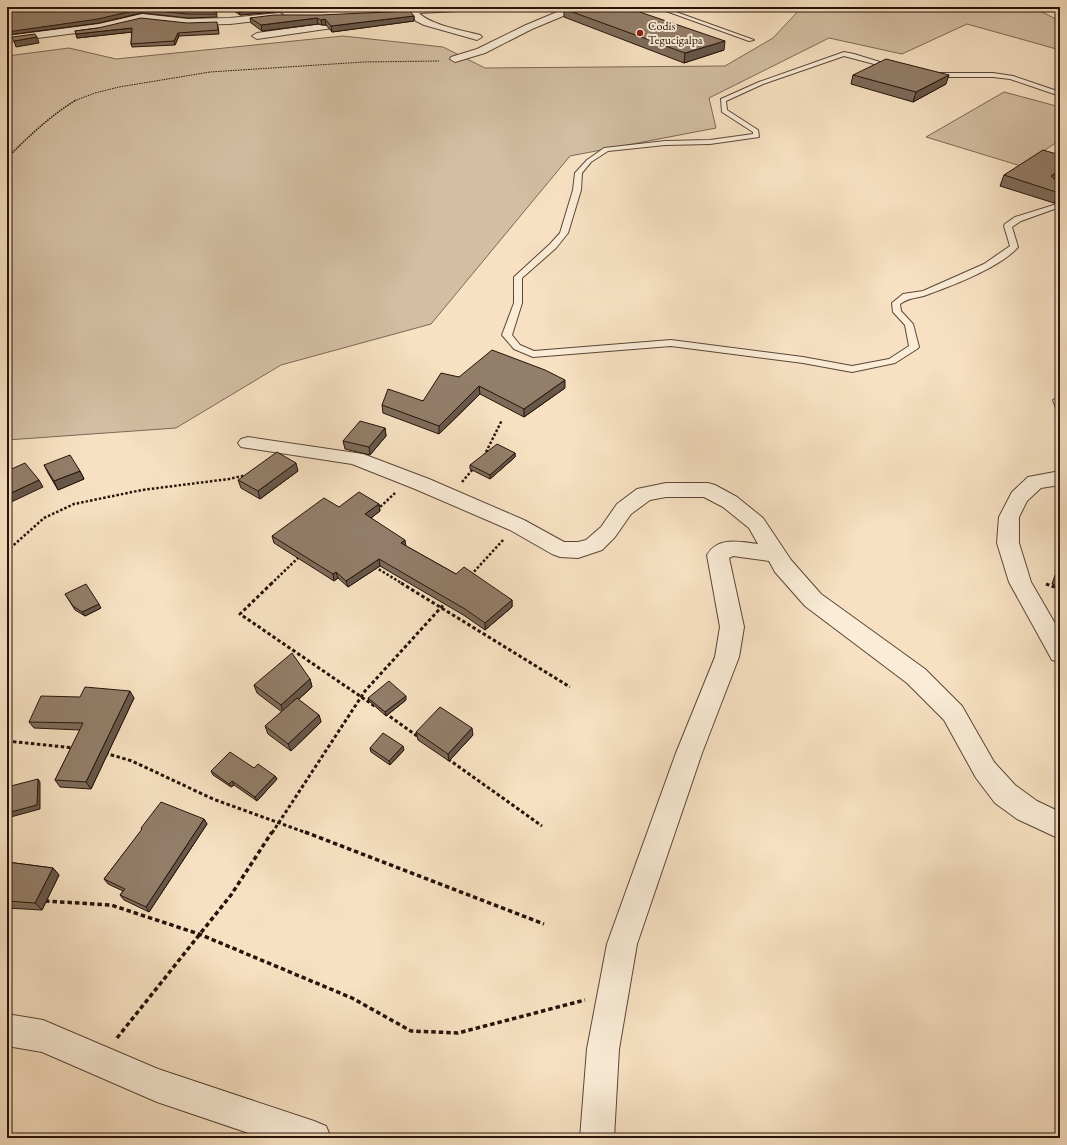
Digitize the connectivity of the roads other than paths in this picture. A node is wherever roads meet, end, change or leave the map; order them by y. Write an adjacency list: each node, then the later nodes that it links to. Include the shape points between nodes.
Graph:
1 (477, 7): 4 (street)
2 (577, 7): 15 (street, via 481,51)
3 (657, 7): 14 (lane)
4 (435, 9): 6 (street)
5 (156, 10): 9 (street)
6 (414, 12): 10 (street); 12 (street, via 419,19 427,23)
7 (291, 16): 9 (street, via 188,22)
8 (330, 16): 10 (street)
9 (142, 17): 13 (street, via 99,27)
10 (369, 17): 11 (street)
11 (257, 36)
12 (477, 37)
13 (7, 39)
14 (751, 40)
15 (455, 58)
16 (902, 69): 19 (lane, via 844,54 761,83 723,100 724,111 756,131 756,136 710,142 665,143 606,149 589,161 579,173 564,233 518,277 518,303 507,335 517,347 533,354 671,343 852,369 892,361 914,347 909,324 897,312 896,303 906,296 925,293 987,266 1014,247 1008,226 1018,219)
17 (925, 75): 18 (lane, via 1011,77)
18 (1060, 94)
19 (1060, 206)
20 (248, 443): 22 (street, via 356,458 517,525 560,549 578,550 594,545 608,532 624,509 644,494 666,490 708,490 730,502 756,522)
21 (1060, 478): 23 (street, via 1035,482 1019,497 1009,517 1008,544 1020,582)
22 (775, 554): 24 (street, via 782,566 813,600 916,676 952,713 985,770 1005,794 1027,810); 27 (street, via 730,548 718,555 732,627 727,658 689,753 622,944 603,1049)
23 (1060, 653)
24 (1060, 826)
25 (7, 1030): 26 (street, via 43,1036 157,1085)
26 (314, 1138)
27 (597, 1138)

